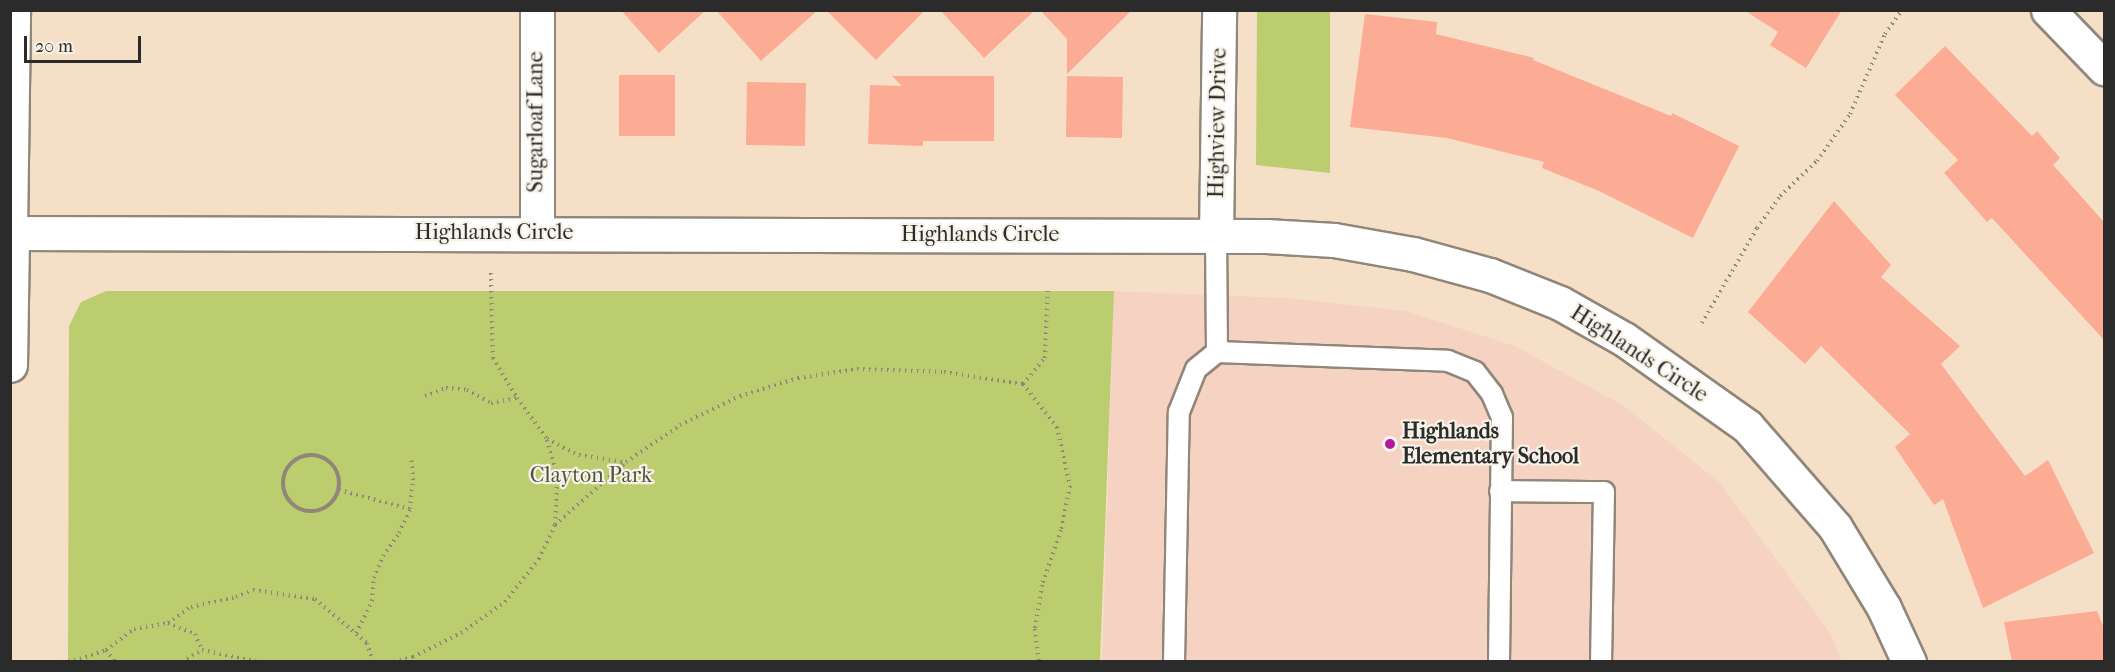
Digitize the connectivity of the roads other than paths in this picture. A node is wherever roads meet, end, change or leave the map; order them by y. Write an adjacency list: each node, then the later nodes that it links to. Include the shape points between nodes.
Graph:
1 (12, 10): 6 (street)
2 (537, 10): 7 (street, Sugarloaf Lane)
3 (1219, 10): 8 (street, Highview Drive)
4 (2048, 10): 5 (street)
5 (2104, 68)
6 (11, 233): 7 (street, Highlands Circle); 10 (street)
7 (537, 233): 8 (street, Highlands Circle)
8 (1216, 236): 9 (lane); 15 (street, Highlands Circle, via 1334,240 1413,254 1490,275 1560,303 1624,339 1748,426 1835,527 1884,608)
9 (1217, 352): 11 (lane, via 1448,361 1475,372 1492,394 1502,417); 12 (lane, via 1196,369 1179,411)
10 (10, 365)
11 (1500, 491): 13 (lane); 14 (lane, via 1604,492)
12 (1174, 662)
13 (1499, 662)
14 (1601, 662)
15 (1909, 662)

